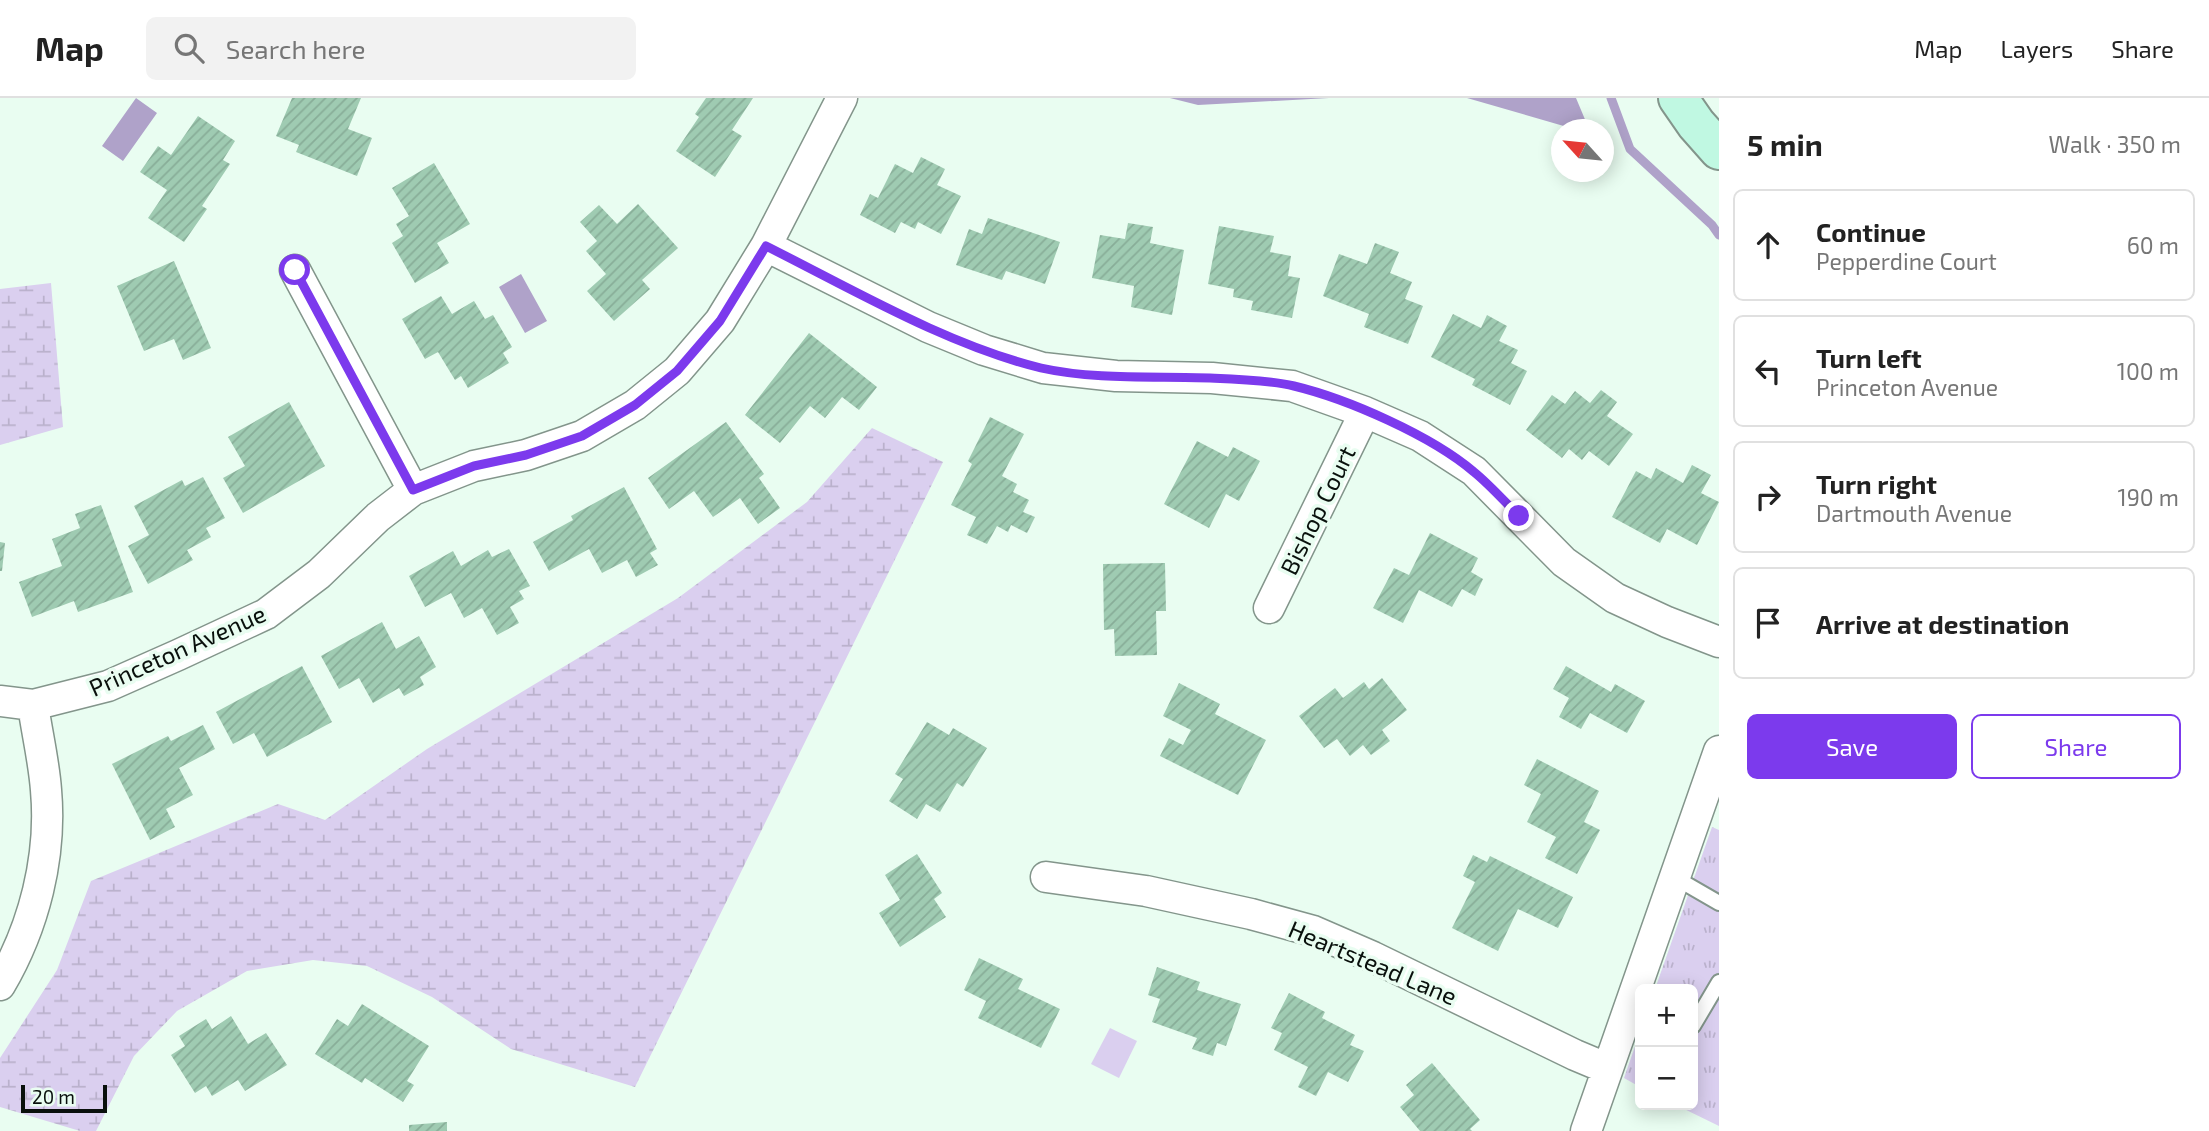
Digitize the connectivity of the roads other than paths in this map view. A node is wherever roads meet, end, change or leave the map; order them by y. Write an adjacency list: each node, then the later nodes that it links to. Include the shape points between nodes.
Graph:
1 (842, 98): 4 (street, Princeton Avenue)
2 (1678, 98): 3 (street)
3 (1719, 150)
4 (766, 246): 6 (street, via 928,327 1042,368 1292,386); 7 (street, Princeton Avenue, via 720,321 677,371 635,405 582,436 474,466)
5 (295, 270): 7 (street)
6 (1364, 412): 8 (street, Bishop Court); 9 (street, via 1420,436 1474,471 1564,562 1615,598)
7 (413, 490): 11 (street, Princeton Avenue, via 319,574 266,614 108,686)
8 (1269, 608)
9 (1719, 642)
10 (0, 701): 11 (street, Princeton Avenue)
11 (33, 705): 17 (street, via 46,790 47,841 24,936)
12 (1719, 751): 14 (street)
13 (1046, 877): 19 (street, Heartstead Lane, via 1146,891 1313,931)
14 (1674, 877): 15 (lane); 19 (street)
15 (1719, 904)
16 (1719, 982): 18 (lane)
17 (0, 985)
18 (1698, 1018)
19 (1606, 1068): 20 (street)
20 (1586, 1131)

